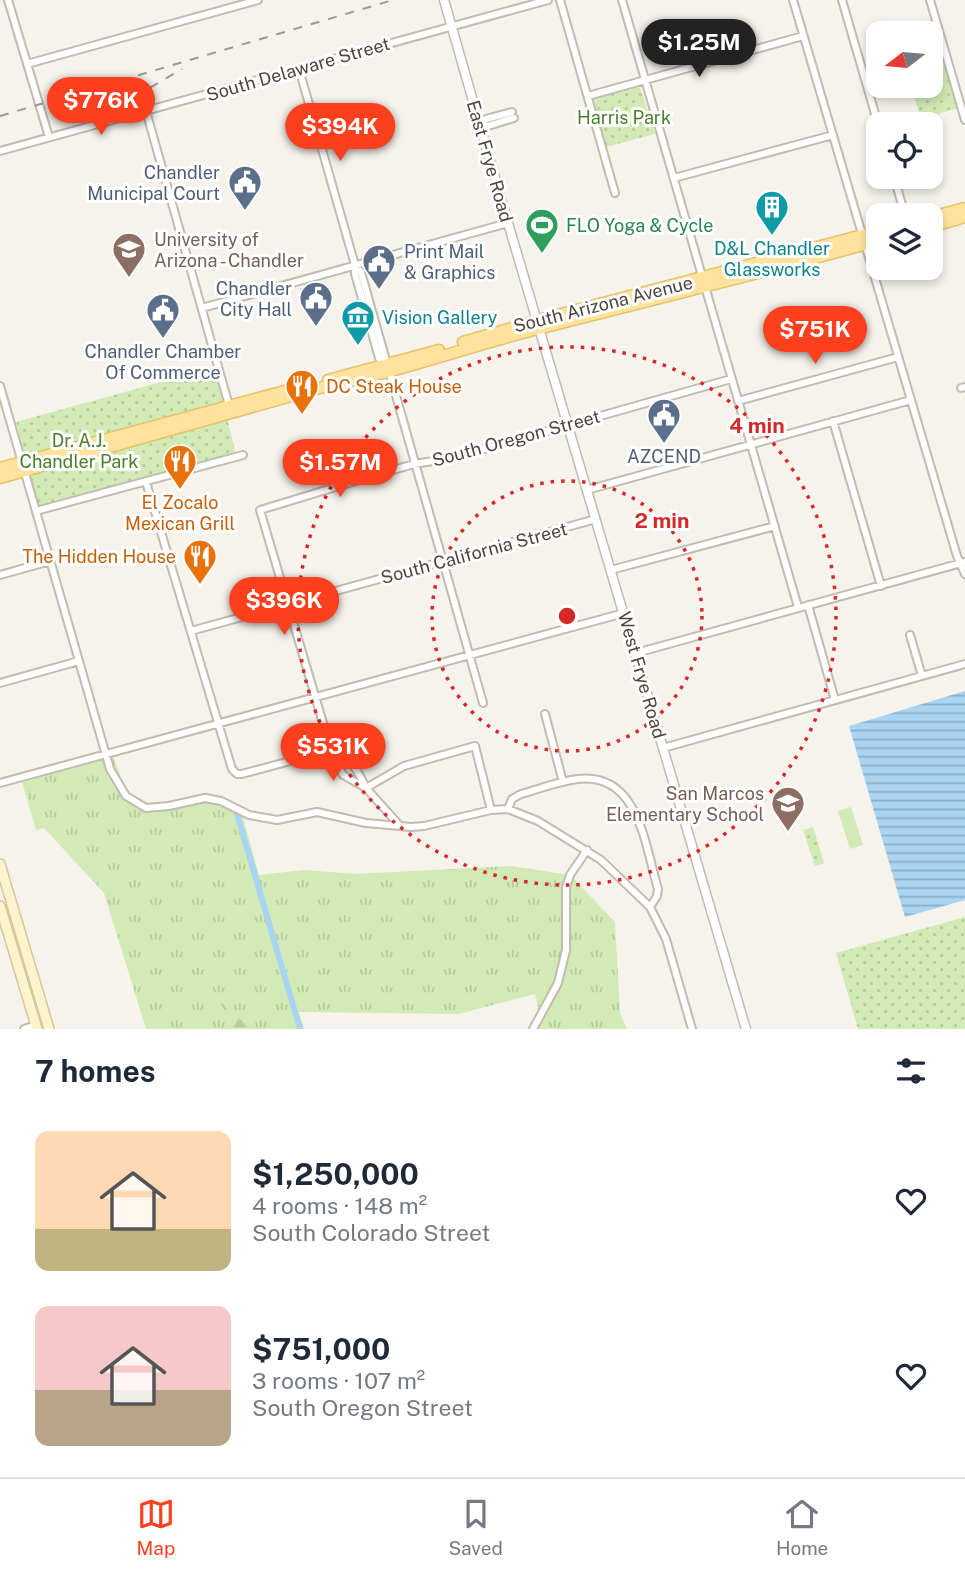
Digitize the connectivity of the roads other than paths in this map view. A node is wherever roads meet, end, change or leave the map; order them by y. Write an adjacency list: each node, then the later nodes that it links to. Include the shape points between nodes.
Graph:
1 (8, 0): 12 (street)
2 (258, 0): 12 (street)
3 (444, 0): 10 (street, East Frye Road)
4 (548, 0): 10 (street, South Delaware Street)
5 (560, 0): 15 (street)
6 (622, 0): 14 (street)
7 (793, 0): 11 (street)
8 (842, 0): 17 (street)
9 (930, 0): 19 (street)
10 (452, 27): 13 (street, South Delaware Street); 20 (street, East Frye Road)
11 (803, 36): 14 (street); 21 (street)
12 (27, 64): 22 (street)
13 (299, 69): 16 (street, South Delaware Street); 32 (street)
14 (646, 80): 15 (street); 24 (street)
15 (587, 96): 25 (street)
16 (146, 111): 22 (street, South Delaware Street); 34 (street)
17 (875, 112)
18 (513, 115): 20 (street)
19 (965, 120)
20 (480, 124): 29 (street, East Frye Road)
21 (833, 135): 24 (street); 31 (street)
22 (48, 137): 23 (street, South Delaware Street)
23 (0, 150)
24 (674, 178): 33 (street)
25 (615, 193)
26 (965, 208): 27 (main road)
27 (943, 214)
28 (965, 217): 30 (main road)
29 (508, 223): 32 (street); 35 (street, East Frye Road)
30 (943, 223)
31 (864, 240): 33 (main road, South Arizona Avenue); 36 (street)
32 (355, 264): 34 (street); 37 (street)
33 (704, 283): 35 (main road, South Arizona Avenue); 38 (street)
34 (202, 308): 42 (street)
35 (538, 324): 37 (main road, South Arizona Avenue); 44 (street, West Frye Road)
36 (898, 357): 40 (street); 41 (street)
37 (386, 368): 42 (main road, South Arizona Avenue); 47 (street)
38 (732, 379): 41 (street); 44 (street, South Oregon Street)
39 (0, 387): 48 (street)
40 (911, 400): 43 (street); 58 (street)
41 (738, 401): 45 (street)
42 (230, 410): 48 (main road, South Arizona Avenue)
43 (833, 421): 45 (street); 62 (street)
44 (568, 425): 47 (street, South Oregon Street, via 452,458); 52 (street, West Frye Road)
45 (751, 444): 52 (street); 55 (street)
46 (243, 454): 51 (street)
47 (414, 464): 57 (street); 63 (street, South Oregon Street, via 260,510)
48 (22, 466): 49 (main road); 50 (main road); 53 (street)
49 (0, 468)
50 (0, 478)
51 (146, 482): 53 (street); 67 (street)
52 (587, 490): 54 (street, West Frye Road)
53 (36, 512): 56 (street)
54 (596, 519): 57 (street, South California Street); 59 (street, West Frye Road)
55 (775, 526): 59 (street); 65 (street)
56 (50, 561): 61 (street); 71 (street)
57 (442, 562): 63 (street, South California Street); 70 (street)
58 (963, 563): 60 (street); 62 (street)
59 (611, 570): 66 (street, West Frye Road)
60 (965, 573)
61 (0, 575)
62 (881, 586): 64 (street)
63 (288, 604): 67 (street, South California Street); 75 (street)
64 (807, 605): 65 (street); 76 (street)
65 (798, 607): 69 (street)
66 (624, 613): 69 (street, West Frye Road); 70 (street)
67 (191, 631): 79 (street)
68 (910, 635): 73 (street)
69 (635, 653): 80 (street, West Frye Road)
70 (469, 655): 75 (street); 77 (street)
71 (79, 661): 74 (street); 82 (street)
72 (965, 664): 73 (street)
73 (922, 676): 76 (street)
74 (0, 683)
75 (316, 697): 79 (street); 81 (street)
76 (835, 701): 80 (street)
77 (483, 703)
78 (545, 714): 83 (street)
79 (219, 724): 81 (street, via 237,774); 82 (street)
80 (663, 748): 99 (street, West Frye Road)
81 (331, 750): 85 (street, via 349,761); 85 (street, via 343,775)
82 (106, 754): 84 (street); 88 (street, via 120,789 146,808 205,798 263,819 317,812)
83 (563, 782): 86 (street, via 521,794); 93 (street, via 607,782 633,807 658,889)
84 (0, 783)
85 (366, 788): 87 (street, via 404,766 475,746); 88 (street)
86 (508, 808): 87 (street); 89 (street)
87 (491, 810): 88 (street, via 424,826)
88 (400, 826)
89 (587, 850): 93 (street); 97 (street, via 566,887 566,950 558,983)
90 (0, 864): 91 (main road)
91 (2, 880): 96 (main road)
92 (0, 906): 94 (main road)
93 (650, 907): 98 (street, via 666,939)
94 (36, 1027): 95 (street)
95 (24, 1029)
96 (48, 1029)
97 (533, 1029)
98 (692, 1029)
99 (746, 1029)

